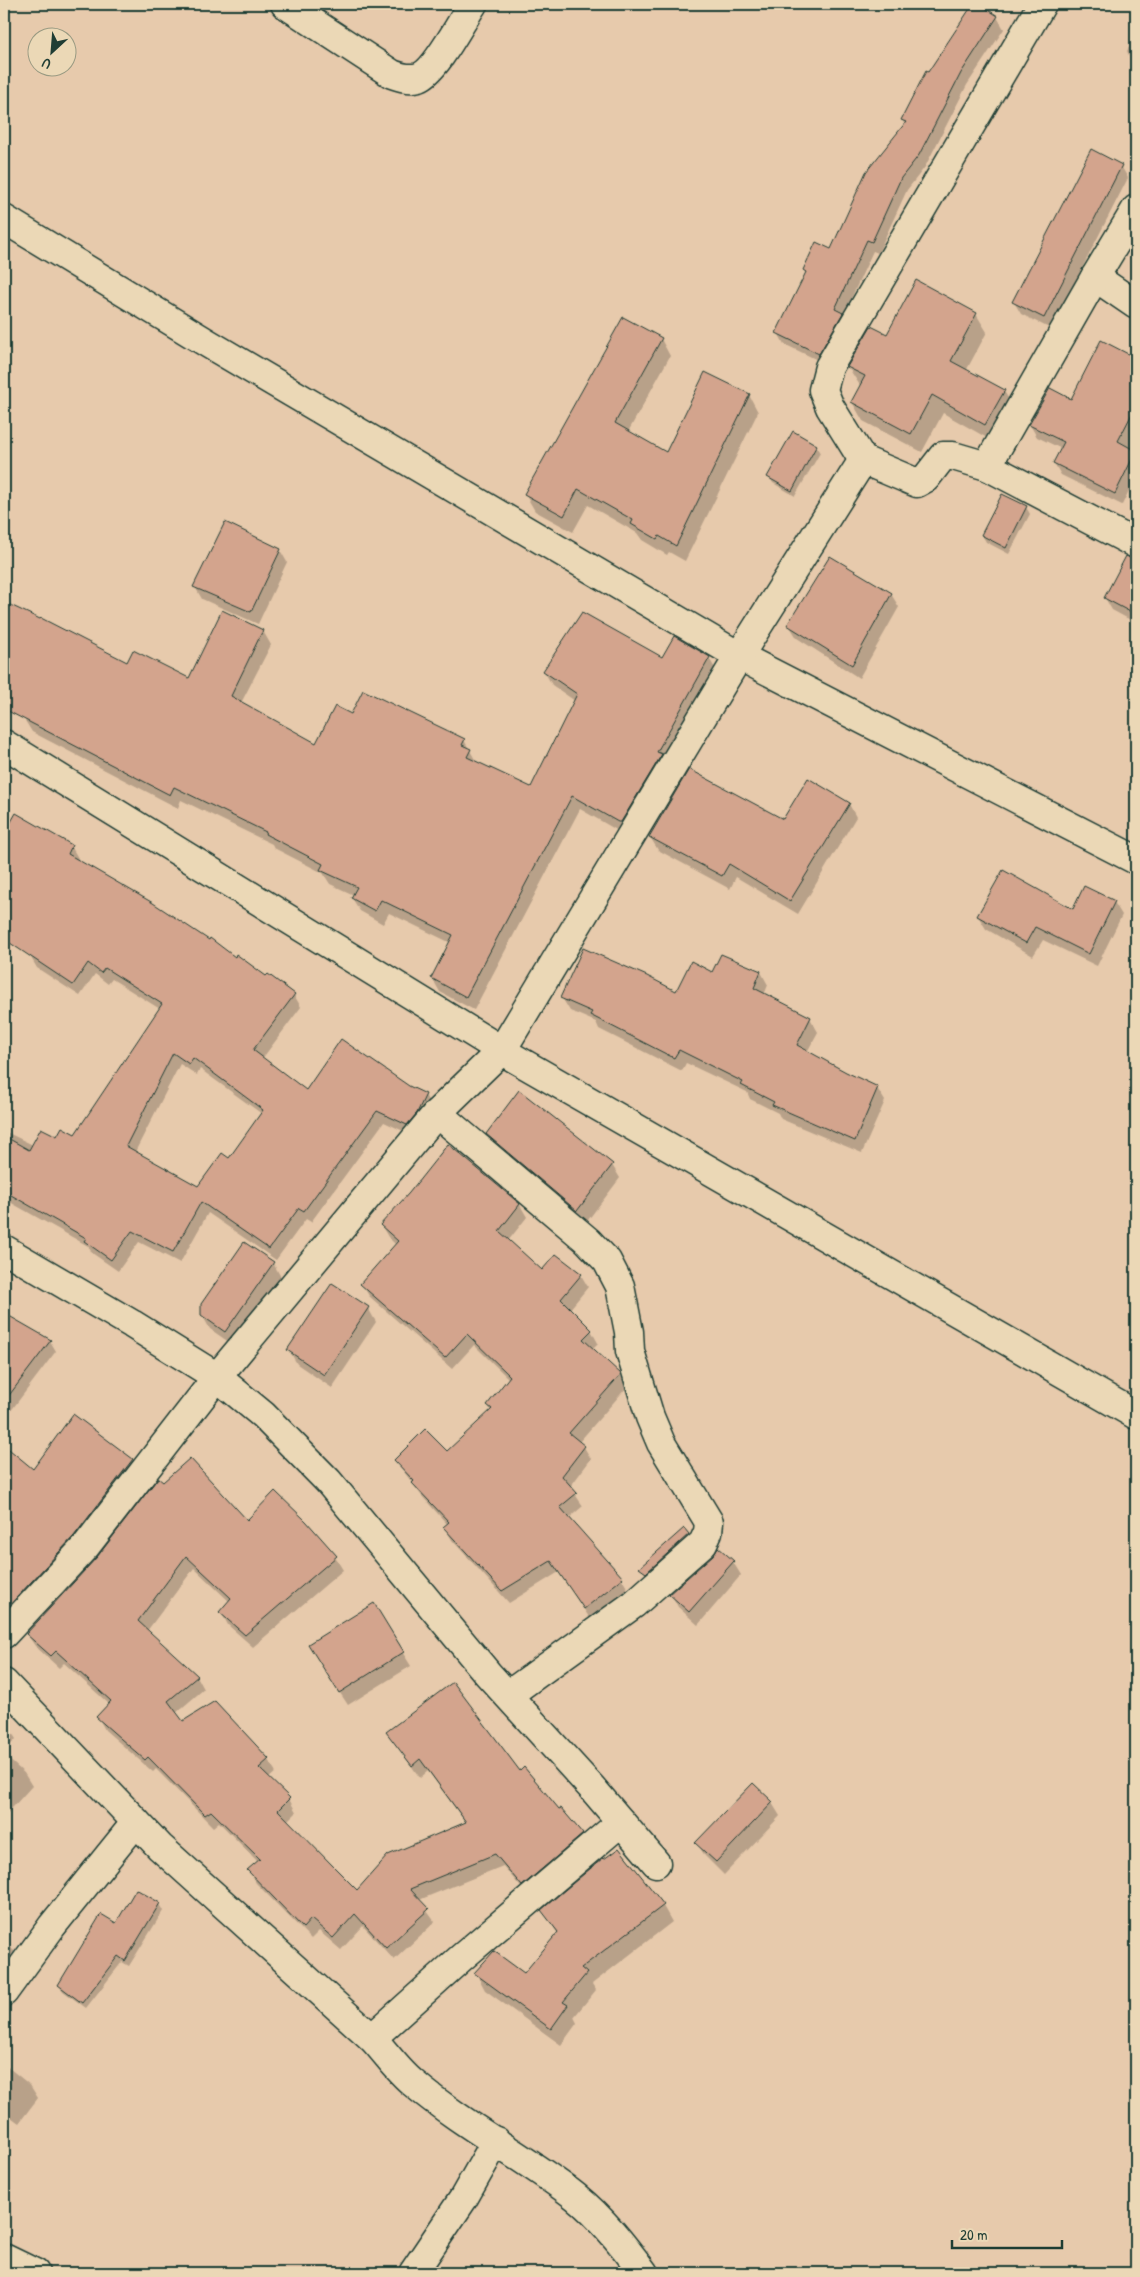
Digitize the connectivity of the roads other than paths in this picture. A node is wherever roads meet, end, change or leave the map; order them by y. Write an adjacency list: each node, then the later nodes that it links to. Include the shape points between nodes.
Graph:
1 (285, 4): 2 (street, via 392,74 404,78 420,77 438,59)
2 (472, 4)
3 (1042, 4): 8 (street, via 829,367 823,390 826,399)
4 (1136, 209): 6 (street)
5 (4, 219): 11 (street, via 209,344)
6 (1095, 277): 7 (street); 9 (street)
7 (1136, 305)
8 (863, 460): 9 (street, via 917,483 926,478 943,456); 11 (street)
9 (987, 466): 10 (street)
10 (1136, 544)
11 (739, 656): 13 (street); 14 (street)
12 (4, 744): 14 (street)
13 (1136, 860)
14 (502, 1050): 15 (street); 18 (street)
15 (437, 1113): 17 (street); 21 (street, via 574,1228 607,1261 620,1286 630,1351 650,1417 661,1443 709,1522 703,1543 634,1604)
16 (4, 1249): 17 (street)
17 (217, 1377): 19 (street, via 86,1546); 21 (street, via 263,1415 328,1481)
18 (1136, 1415)
19 (4, 1634)
20 (4, 1683): 22 (street)
21 (508, 1695): 23 (street)
22 (136, 1822): 25 (street, via 52,1926); 26 (street)
23 (621, 1822): 24 (street); 26 (street, via 460,1958)
24 (656, 1863)
25 (4, 1992)
26 (372, 2038): 27 (street, via 412,2082 461,2120)
27 (496, 2141): 30 (street, via 463,2199); 31 (street, via 577,2198 616,2237)
28 (4, 2258): 29 (street)
29 (35, 2273)
30 (413, 2273)
31 (644, 2273)

